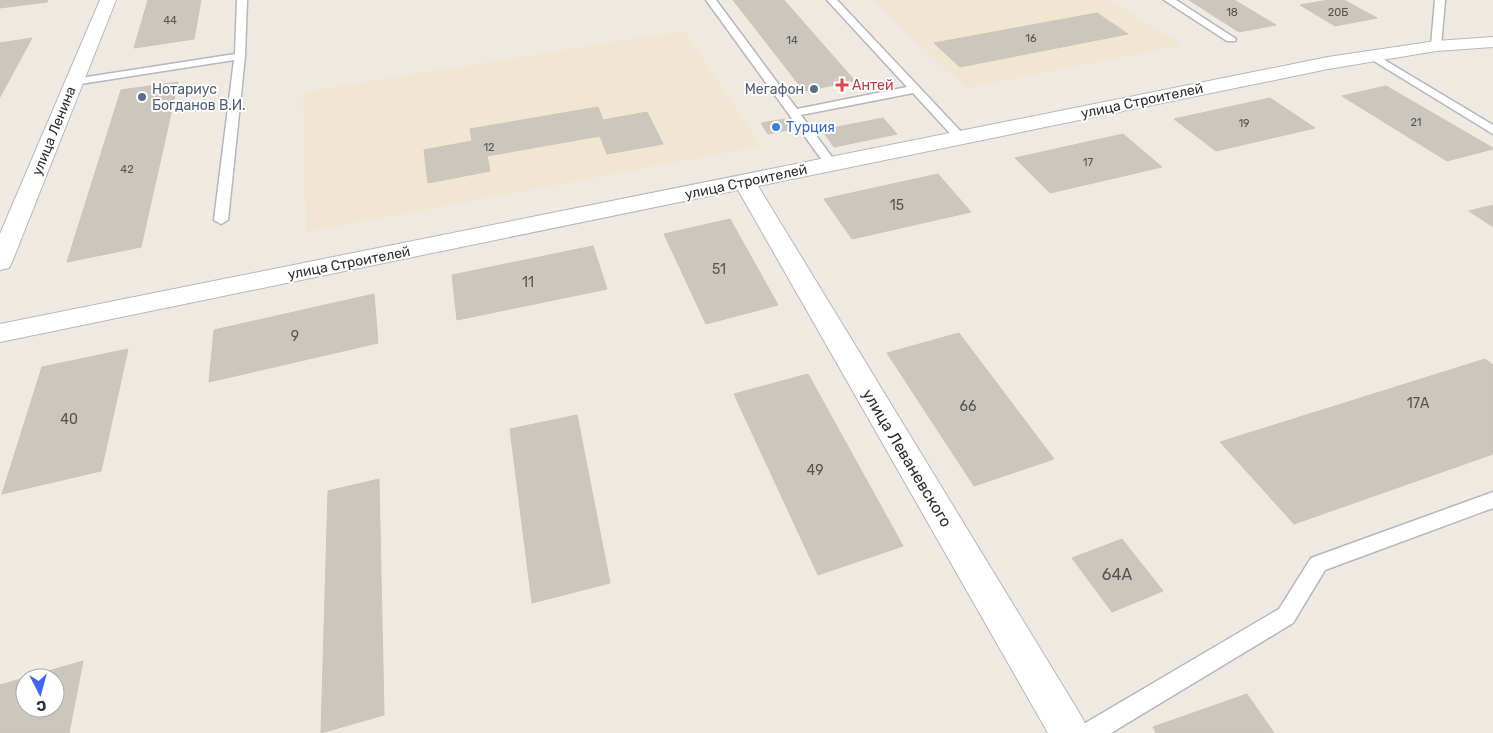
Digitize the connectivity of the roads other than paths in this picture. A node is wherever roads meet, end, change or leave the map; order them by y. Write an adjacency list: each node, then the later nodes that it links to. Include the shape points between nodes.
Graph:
1 (108, 0): 12 (street, улица Ленина)
2 (242, 0): 10 (lane)
3 (711, 0): 14 (lane)
4 (832, 0): 13 (lane)
5 (1169, 0): 7 (lane)
6 (1440, 0): 9 (lane)
7 (1231, 39)
8 (1493, 42): 9 (street, улица Строителей)
9 (1436, 46): 11 (street, улица Строителей)
10 (240, 56): 12 (lane); 19 (lane)
11 (1373, 56): 15 (lane); 16 (street, улица Строителей)
12 (74, 82): 20 (street, улица Ленина)
13 (916, 90): 14 (lane); 16 (lane)
14 (794, 113): 17 (lane)
15 (1493, 130)
16 (961, 138): 17 (street, улица Строителей)
17 (830, 164): 18 (street, улица Строителей)
18 (745, 183): 21 (street, улица Строителей); 23 (street, улица Леваневского)
19 (221, 220)
20 (0, 262)
21 (0, 333)
22 (1493, 500): 24 (lane, via 1318,564 1286,616)
23 (1069, 733)
24 (1090, 733)

